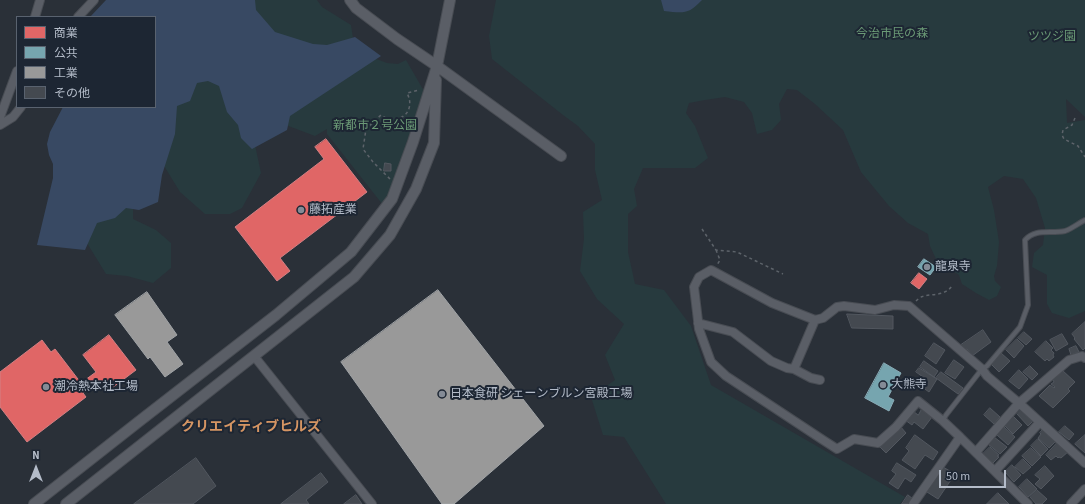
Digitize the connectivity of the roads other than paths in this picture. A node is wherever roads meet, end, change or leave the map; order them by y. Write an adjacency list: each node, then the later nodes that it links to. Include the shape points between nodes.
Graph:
1 (40, 0): 5 (street)
2 (94, 0): 6 (street)
3 (350, 0): 7 (street, via 356,8)
4 (450, 0): 7 (street)
5 (35, 16)
6 (79, 16)
7 (437, 66): 12 (street); 16 (street, via 434,143 416,189 390,235 354,277); 30 (street, via 414,142 392,198 351,252 276,315)
8 (16, 74): 10 (street)
9 (20, 108): 11 (street, via 13,117)
10 (0, 117)
11 (0, 125)
12 (561, 156)
13 (1085, 220): 19 (lane, via 1066,231 1037,232 1025,240 1028,306 1020,327)
14 (815, 320): 15 (street, via 772,303 711,270 699,277 694,287); 18 (street); 19 (street, via 822,318 837,306 875,310 894,305 910,306)
15 (698, 323): 18 (street, via 733,332 771,361); 22 (street, via 711,362 726,376 837,449 854,439 878,443 918,401)
16 (254, 356): 29 (street); 31 (street)
17 (1085, 358): 21 (street, via 1082,356 1069,360)
18 (794, 369): 20 (street)
19 (982, 369): 21 (street); 22 (lane)
20 (820, 380)
21 (1019, 402): 23 (street); 25 (street)
22 (943, 421): 24 (street)
23 (1040, 422): 26 (street); 27 (street)
24 (960, 437): 25 (street); 32 (street)
25 (976, 452): 27 (street)
26 (1085, 463)
27 (995, 471): 33 (street)
28 (1085, 489): 34 (street)
29 (71, 502)
30 (34, 504)
31 (372, 504)
32 (913, 504)
33 (1028, 504)
34 (1071, 504)

